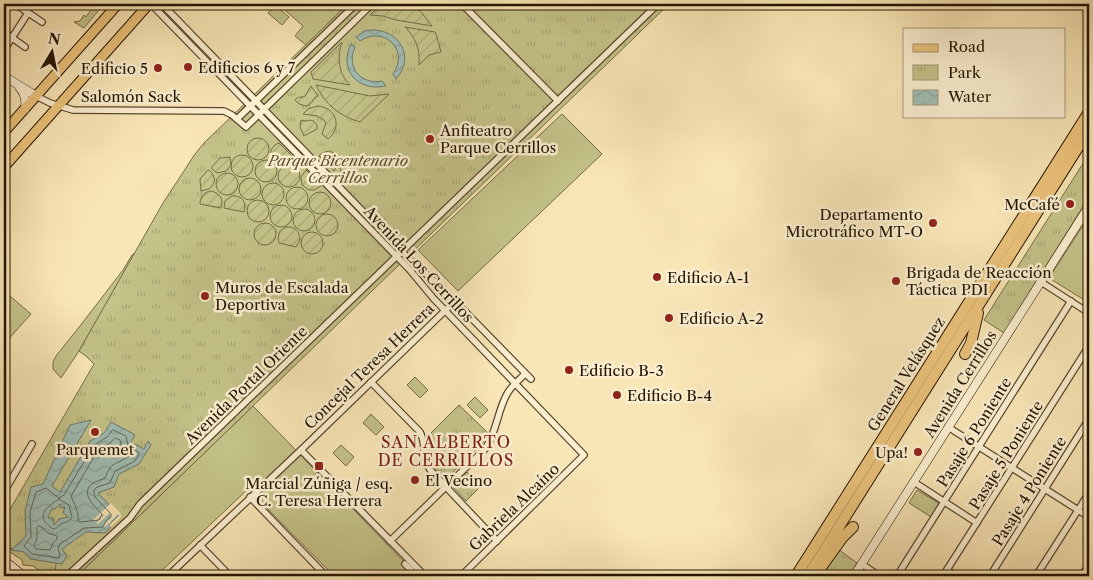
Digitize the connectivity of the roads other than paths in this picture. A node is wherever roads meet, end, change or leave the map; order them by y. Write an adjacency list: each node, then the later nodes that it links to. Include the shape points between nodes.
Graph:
1 (15, 4): 9 (street)
2 (118, 4): 17 (main road)
3 (150, 4): 20 (street, Avenida Los Cerrillos); 21 (main road)
4 (162, 4): 18 (street, Avenida Los Cerrillos)
5 (356, 4): 18 (street)
6 (372, 4): 23 (street)
7 (462, 4): 19 (street)
8 (658, 4): 19 (street, Avenida Portal Oriente)
9 (28, 13): 10 (street); 12 (street)
10 (42, 22)
11 (4, 32): 12 (street)
12 (12, 38): 13 (street); 14 (street)
13 (25, 47)
14 (4, 50)
15 (4, 76): 16 (main road, Salomón Sack)
16 (16, 84): 17 (main road, Salomón Sack); 22 (main road, via 24,94)
17 (36, 96): 21 (street, Salomón Sack); 22 (main road)
18 (256, 100): 20 (street); 23 (street, Avenida Los Cerrillos)
19 (558, 101): 31 (street, Avenida Portal Oriente)
20 (250, 105): 25 (street, Avenida Los Cerrillos); 26 (street)
21 (59, 106): 26 (street, Salomón Sack, via 79,110 220,111 228,112); 29 (main road)
22 (25, 109): 28 (main road)
23 (264, 109): 25 (street); 31 (street, Avenida Los Cerrillos)
24 (1089, 112): 80 (highway, General Velásquez)
25 (259, 114): 26 (street, Salomón Sack, via 244,127); 31 (street, Avenida Los Cerrillos)
26 (237, 119)
27 (1089, 130): 33 (highway, General Velásquez)
28 (4, 132)
29 (4, 168)
30 (1089, 207): 32 (main road, Avenida Cerrillos)
31 (399, 254): 34 (street, Avenida Los Cerrillos); 36 (street, Avenida Los Cerrillos); 74 (street, Avenida Portal Oriente)
32 (1041, 282): 35 (street); 45 (main road, Avenida Cerrillos)
33 (982, 300): 39 (highway); 81 (highway, General Velásquez)
34 (455, 301): 36 (street, Concejal Teresa Herrera); 40 (street, Avenida Los Cerrillos)
35 (1071, 301): 37 (street); 47 (street, Pasaje 6 Poniente)
36 (445, 310): 42 (street, Concejal Teresa Herrera); 43 (street, Avenida Los Cerrillos)
37 (1089, 313)
38 (1089, 346): 50 (street, Pasaje 5 Poniente)
39 (965, 354)
40 (525, 374): 41 (street, Avenida Los Cerrillos); 43 (street)
41 (531, 379)
42 (371, 382): 48 (street, Concejal Teresa Herrera); 52 (street, via 420,432 427,466)
43 (515, 384): 49 (street, Avenida Los Cerrillos); 52 (street, via 504,400 490,443)
44 (1089, 419): 53 (street, Pasaje 4 Poniente)
45 (948, 428): 47 (street); 51 (main road, Avenida Cerrillos)
46 (32, 444): 54 (street)
47 (979, 447): 50 (street); 57 (street, Pasaje 6 Poniente)
48 (301, 450): 56 (street, Concejal Teresa Herrera); 62 (street)
49 (584, 455): 63 (street, Gabriela Alcaíno)
50 (1012, 468): 53 (street); 60 (street, Pasaje 5 Poniente)
51 (914, 482): 57 (street); 67 (main road, Avenida Cerrillos)
52 (446, 487): 62 (street); 63 (street)
53 (1045, 489): 58 (street); 88 (street, Pasaje 4 Poniente)
54 (4, 492)
55 (1089, 493): 58 (street)
56 (250, 498): 64 (street, Concejal Teresa Herrera); 71 (street)
57 (945, 502): 60 (street); 85 (street, Pasaje 6 Poniente)
58 (1078, 510): 59 (street); 89 (street)
59 (1089, 517)
60 (977, 523): 70 (street, Pasaje 5 Poniente)
61 (853, 527): 82 (highway)
62 (390, 541): 78 (street)
63 (497, 541): 79 (street, Gabriela Alcaíno)
64 (200, 545): 75 (street, Concejal Teresa Herrera); 76 (street)
65 (4, 560): 73 (main road)
66 (405, 564): 77 (street)
67 (862, 564): 83 (main road, Avenida Cerrillos); 84 (street)
68 (1089, 564): 90 (street)
69 (4, 568): 72 (main road)
70 (947, 570): 86 (street, Pasaje 5 Poniente); 87 (street)
71 (321, 575)
72 (13, 576)
73 (24, 576)
74 (67, 576)
75 (168, 576)
76 (230, 576)
77 (417, 576)
78 (425, 576)
79 (461, 576)
80 (796, 576)
81 (808, 576)
82 (815, 576)
83 (854, 576)
84 (879, 576)
85 (897, 576)
86 (943, 576)
87 (956, 576)
88 (990, 576)
89 (1036, 576)
90 (1082, 576)

